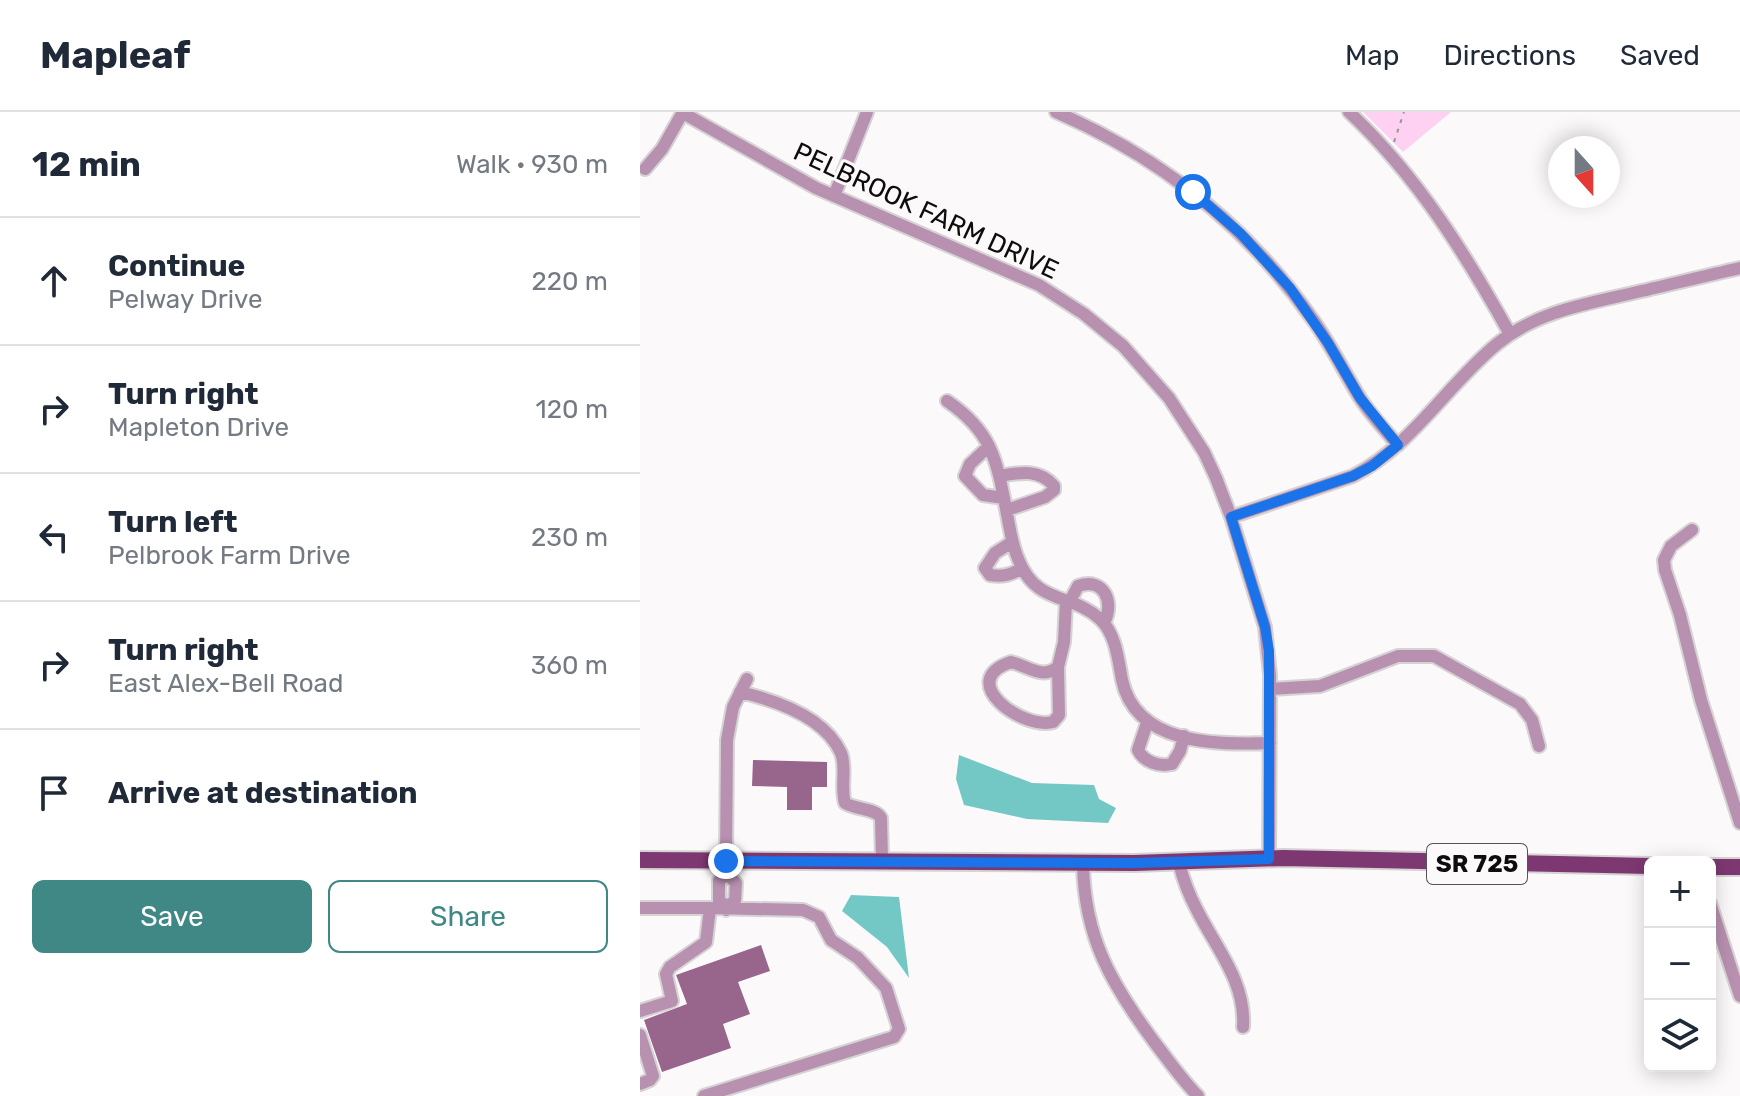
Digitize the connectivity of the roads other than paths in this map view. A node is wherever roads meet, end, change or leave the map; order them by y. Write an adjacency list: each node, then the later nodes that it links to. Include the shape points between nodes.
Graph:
1 (683, 112): 5 (street); 6 (street, PELBROOK FARM DRIVE)
2 (867, 112): 6 (street)
3 (1056, 112): 10 (street, via 1141,156 1241,234 1290,288 1360,398)
4 (1349, 112): 8 (street, via 1439,215)
5 (645, 169)
6 (834, 196): 14 (street, PELBROOK FARM DRIVE, via 1011,270 1084,314 1123,346 1169,398 1204,452)
7 (1740, 268): 8 (street, via 1570,308)
8 (1510, 334): 10 (street)
9 (947, 401): 11 (street, via 975,423)
10 (1398, 445): 14 (street, via 1353,476)
11 (989, 446): 12 (street); 13 (street, via 965,476 983,495)
12 (1000, 476): 13 (street); 13 (street, via 1036,473 1054,486 1045,497)
13 (1005, 504): 16 (street)
14 (1231, 517): 22 (street, PELBROOK FARM DRIVE, via 1265,627)
15 (1692, 530): 28 (street, via 1671,546 1665,570)
16 (1012, 542): 17 (street); 17 (street, via 985,568 998,576)
17 (1022, 568): 18 (street, via 1039,588)
18 (1067, 602): 19 (street); 19 (street, via 1078,586 1100,586 1110,608); 20 (street)
19 (1104, 623): 24 (street, via 1127,696)
20 (1058, 667): 20 (street, via 1041,674 1011,662 1004,665 992,677 993,697 1040,723 1053,722 1059,715)
21 (747, 679): 23 (street)
22 (1270, 689): 26 (street, PELBROOK FARM DRIVE); 27 (street, via 1310,688 1398,656 1434,656 1520,704 1532,720)
23 (740, 692): 31 (street, via 807,717 839,749 845,803 881,818); 35 (street, via 727,740)
24 (1147, 723): 25 (street); 25 (street, via 1138,750 1160,765 1172,764)
25 (1184, 736): 26 (street)
26 (1270, 743): 29 (street, PELBROOK FARM DRIVE)
27 (1539, 746)
28 (1740, 823)
29 (1269, 859): 33 (main road, SR 725); 34 (main road, SR 725)
30 (640, 860): 35 (main road, SR 725)
31 (882, 860): 32 (main road, SR 725); 35 (main road, SR 725)
32 (1083, 863): 33 (main road, SR 725); 48 (street, via 1090,924 1113,983)
33 (1179, 863): 44 (street, via 1196,910 1235,980 1244,1007)
34 (1644, 866)
35 (727, 867): 40 (street, via 736,883 735,901)
36 (1716, 867): 37 (main road)
37 (1740, 867)
38 (640, 908): 39 (street)
39 (710, 908): 40 (street); 43 (street, via 706,942 666,974 672,1001)
40 (726, 908): 47 (street, via 803,910 819,917 831,940 858,958 886,988 899,1029 894,1037)
41 (1716, 922): 42 (street)
42 (1740, 996)
43 (640, 1011)
44 (1243, 1027)
45 (640, 1035): 46 (street, via 653,1076)
46 (640, 1084)
47 (704, 1096)
48 (1198, 1096)

